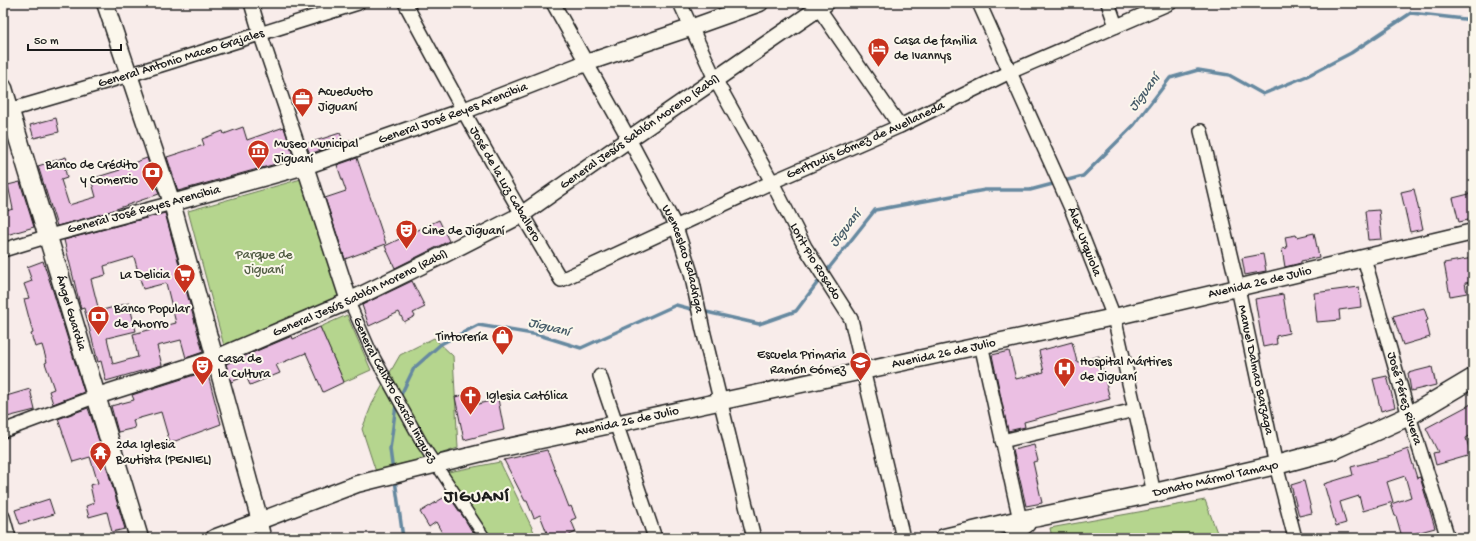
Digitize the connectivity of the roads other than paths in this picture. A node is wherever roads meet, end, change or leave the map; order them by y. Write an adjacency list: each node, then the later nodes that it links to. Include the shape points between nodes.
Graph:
1 (105, 3): 17 (street)
2 (251, 3): 14 (street, General Calixto García Íñiguez)
3 (358, 3): 14 (street, General Antonio Maceo Grajales)
4 (406, 3): 21 (street, José de la Luz Caballero)
5 (553, 3): 15 (street, Wenceslao Saladriga)
6 (680, 3): 13 (street, Lorit Pio Rosado)
7 (760, 3): 13 (street, General José Reyes Arencibia)
8 (979, 3): 16 (street, Álex Urquiola)
9 (1108, 3): 12 (street)
10 (1170, 3): 12 (street, Gertrudis Gómez de Avellaneda)
11 (820, 5): 18 (street, General Jesús Sablón Moreno (Rabí)); 22 (street)
12 (1116, 26): 16 (street, Gertrudis Gómez de Avellaneda)
13 (690, 28): 15 (street, General José Reyes Arencibia); 18 (street, Lorit Pio Rosado)
14 (260, 33): 17 (street, General Antonio Maceo Grajales); 25 (street, General Calixto García Íñiguez)
15 (586, 63): 21 (street, General José Reyes Arencibia); 24 (street, Wenceslao Saladriga)
16 (1010, 72): 22 (street, Gertrudis Gómez de Avellaneda); 37 (street, Álex Urquiola, via 1071,208)
17 (129, 75): 20 (street, General Antonio Maceo Grajales); 27 (street)
18 (715, 79): 24 (street, General Jesús Sablón Moreno (Rabí)); 26 (street, Lorit Pio Rosado)
19 (3, 88): 20 (main road, Ángel Guardia)
20 (6, 111): 31 (main road, Ángel Guardia)
21 (463, 111): 25 (street, General José Reyes Arencibia); 28 (street, José de la Luz Caballero)
22 (900, 126): 26 (street, Gertrudis Gómez de Avellaneda)
23 (1201, 131): 35 (street, Manuel Dalmao Barzaga)
24 (629, 138): 28 (street, General Jesús Sablón Moreno (Rabí)); 29 (street, Wenceslao Saladriga)
25 (305, 166): 27 (street, General José Reyes Arencibia); 36 (street, General Calixto García Íñiguez)
26 (772, 182): 29 (street, Gertrudis Gómez de Avellaneda); 40 (street, Lorit Pio Rosado, via 805,248 851,319)
27 (172, 203): 31 (street, General José Reyes Arencibia); 39 (street)
28 (521, 215): 34 (street, José de la Luz Caballero); 36 (street, General Jesús Sablón Moreno (Rabí))
29 (676, 227): 34 (street, Gertrudis Gómez de Avellaneda); 44 (street, Wenceslao Saladriga, via 691,273)
30 (1473, 232): 33 (street, Avenida 26 de Julio)
31 (49, 236): 32 (street, General José Reyes Arencibia); 43 (main road, Ángel Guardia)
32 (3, 250)
33 (1364, 258): 35 (street, Avenida 26 de Julio); 46 (street, José Pérez Rivera)
34 (561, 280)
35 (1238, 288): 37 (street, Avenida 26 de Julio); 51 (street, Manuel Dalmao Barzaga)
36 (350, 300): 39 (street, General Jesús Sablón Moreno (Rabí)); 50 (street, General Calixto García Íñiguez, via 371,351)
37 (1114, 317): 38 (street, Avenida 26 de Julio); 45 (street, Álex Urquiola)
38 (981, 344): 40 (street, Avenida 26 de Julio); 49 (street)
39 (216, 358): 43 (street, General Jesús Sablón Moreno (Rabí)); 54 (street, via 234,432)
40 (863, 370): 44 (street, Avenida 26 de Julio); 63 (street, Lorit Pio Rosado)
41 (600, 376): 47 (street)
42 (1473, 378): 46 (main road, Donato Mármol Tamayo)
43 (97, 396): 48 (street, General Jesús Sablón Moreno (Rabí)); 57 (main road, Ángel Guardia)
44 (721, 402): 47 (street, Avenida 26 de Julio); 62 (street, Wenceslao Saladriga)
45 (1135, 410): 49 (street); 52 (street, Álex Urquiola)
46 (1409, 416): 51 (main road, Donato Mármol Tamayo, via 1336,449); 67 (street, José Pérez Rivera)
47 (615, 424): 50 (street, Avenida 26 de Julio); 61 (street)
48 (3, 431)
49 (1002, 441): 55 (street)
50 (436, 465): 54 (street, Avenida 26 de Julio, via 357,484); 60 (street, General Calixto García Íñiguez)
51 (1276, 465): 52 (main road, Donato Mármol Tamayo); 66 (street, Manuel Dalmao Barzaga)
52 (1154, 493): 55 (main road, Donato Mármol Tamayo, via 1038,517)
53 (3, 517): 56 (street)
54 (260, 520): 58 (street, Avenida 26 de Julio); 59 (street)
55 (1021, 525): 64 (main road, Donato Mármol Tamayo); 65 (street)
56 (9, 538)
57 (139, 538)
58 (214, 538)
59 (264, 538)
60 (485, 538)
61 (654, 538)
62 (754, 538)
63 (903, 538)
64 (944, 538)
65 (1011, 538)
66 (1295, 538)
67 (1448, 538)

